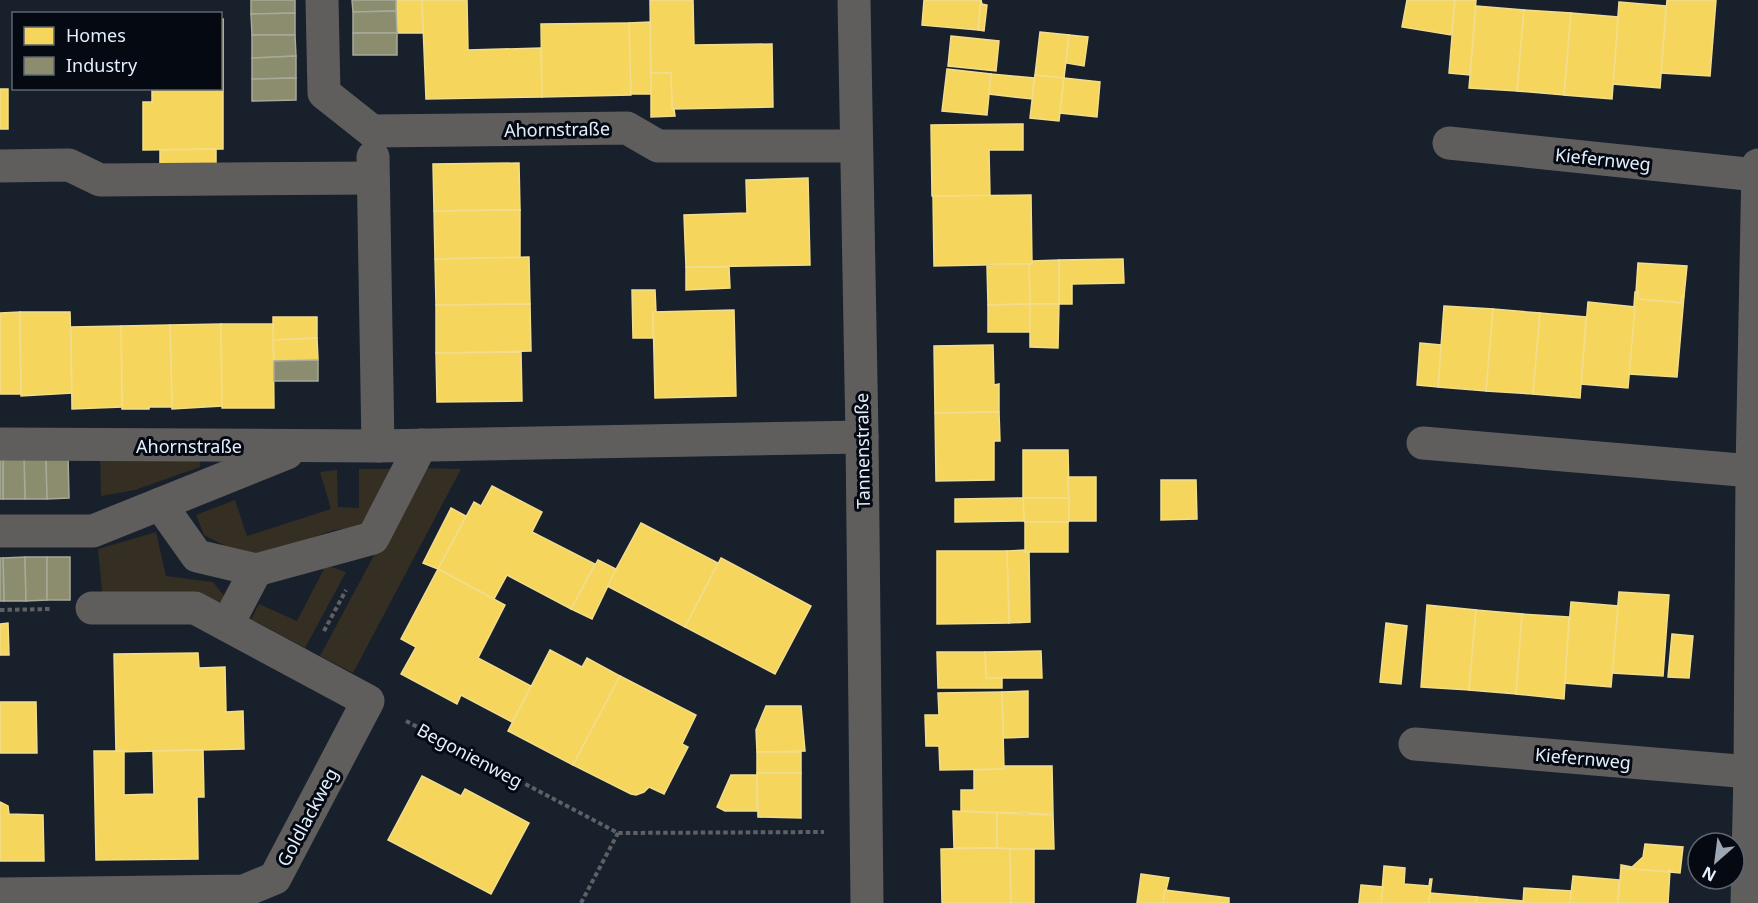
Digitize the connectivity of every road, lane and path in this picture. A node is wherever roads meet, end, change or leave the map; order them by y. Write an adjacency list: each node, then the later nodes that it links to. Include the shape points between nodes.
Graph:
1 (322, 0): 3 (street, via 324,93)
2 (854, 0): 5 (street, Tannenstraße)
3 (372, 131): 5 (street, Ahornstraße, via 627,128 658,146); 8 (street)
4 (1449, 142): 7 (street, Kiefernweg)
5 (855, 146): 9 (street, Tannenstraße)
6 (0, 166): 8 (street, via 69,165 100,180)
7 (1757, 170): 15 (street, Kiefernweg)
8 (373, 178): 14 (street)
9 (862, 437): 12 (street, Ahornstraße); 27 (street, Tannenstraße)
10 (1423, 443): 15 (street)
11 (0, 444): 13 (street, Ahornstraße)
12 (421, 445): 14 (street, Ahornstraße); 18 (street)
13 (303, 446): 14 (street, Ahornstraße); 16 (street)
14 (378, 446)
15 (1752, 471): 26 (street, Kiefernweg)
16 (160, 504): 17 (street, via 93,531); 19 (street, via 197,556)
17 (0, 531)
18 (373, 538): 19 (street); 23 (path)
19 (256, 570): 22 (street)
20 (92, 608): 21 (path); 22 (street, via 195,608)
21 (0, 610)
22 (227, 625): 23 (street)
23 (306, 667): 24 (street)
24 (369, 701): 28 (path, Begonienweg); 29 (street, Goldlackweg, via 275,878 244,891)
25 (1415, 744): 26 (street, Kiefernweg)
26 (1750, 772): 32 (street, Kiefernweg)
27 (866, 831): 28 (path, Begonienweg); 31 (street, Tannenstraße)
28 (618, 833): 30 (path)
29 (0, 894)
30 (581, 903)
31 (867, 903)
32 (1747, 903)

